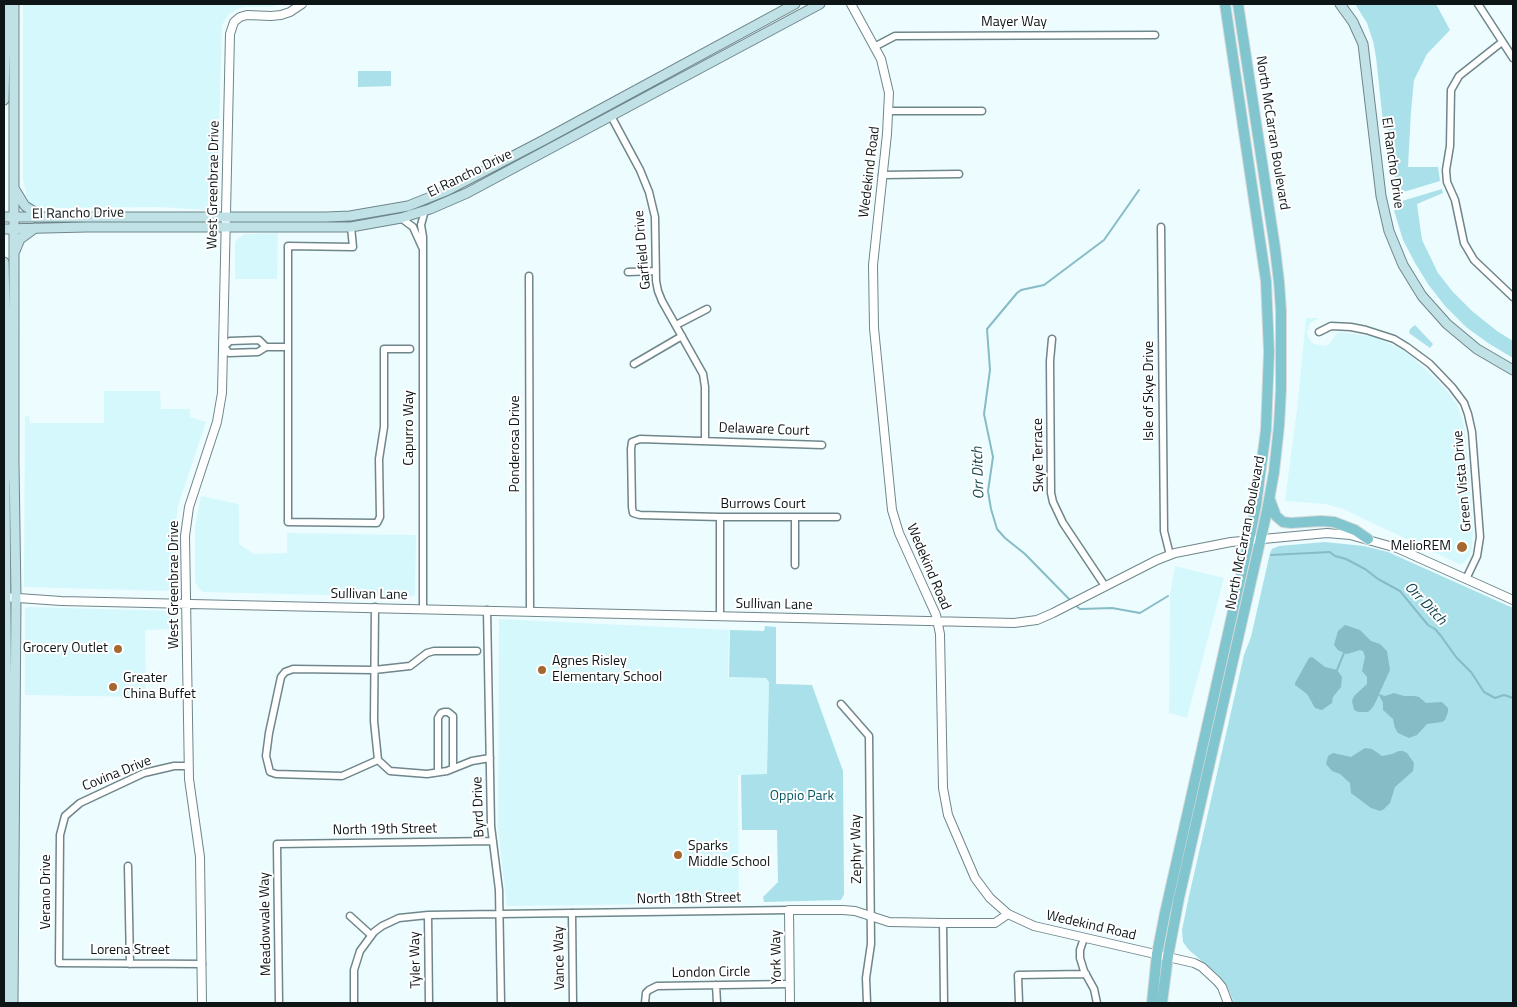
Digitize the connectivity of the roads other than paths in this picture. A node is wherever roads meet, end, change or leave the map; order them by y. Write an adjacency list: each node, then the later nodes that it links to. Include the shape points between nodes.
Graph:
1 (6, 4): 17 (main road)
2 (14, 4): 23 (main road)
3 (302, 4): 29 (street, West Greenbrae Drive, via 281,15 247,15 234,22 230,34)
4 (795, 4): 24 (main road, El Rancho Drive, via 483,172)
5 (820, 4): 20 (main road, El Rancho Drive)
6 (851, 4): 15 (street, Wedekind Road)
7 (1225, 4): 65 (main road, North McCarran Boulevard, via 1268,304 1266,430)
8 (1238, 4): 12 (main road, North McCarran Boulevard)
9 (1242, 4): 12 (main road)
10 (1340, 4): 55 (main road, El Rancho Drive, via 1353,22 1362,44 1381,196 1389,231 1403,265 1422,296 1447,324 1477,349)
11 (1478, 4): 14 (street)
12 (1241, 19): 58 (main road, North McCarran Boulevard, via 1275,248 1281,311 1282,389)
13 (1155, 35): 15 (street, Mayer Way, via 895,36)
14 (1502, 42): 16 (street); 44 (street, via 1459,76 1451,90 1446,170 1464,243 1474,260)
15 (876, 46): 19 (street, Wedekind Road, via 885,69)
16 (1513, 58)
17 (4, 100)
18 (982, 110): 19 (street)
19 (889, 112): 22 (street, Wedekind Road)
20 (611, 116): 25 (main road, El Rancho Drive, via 467,193); 41 (street, Garfield Drive, via 649,192 655,222)
21 (958, 174): 22 (street)
22 (882, 176): 79 (street, Wedekind Road, via 873,265 873,311 892,510)
23 (13, 188): 26 (main road, via 25,206); 28 (main road)
24 (408, 206): 29 (main road, El Rancho Drive, via 350,216); 31 (main road)
25 (425, 210): 30 (main road, El Rancho Drive); 38 (street, Capurro Way, via 421,225)
26 (41, 216): 28 (main road, El Rancho Drive); 29 (main road, El Rancho Drive)
27 (4, 217): 28 (main road, El Rancho Drive)
28 (14, 217): 34 (main road)
29 (226, 217): 36 (street, West Greenbrae Drive)
30 (401, 218): 31 (main road, El Rancho Drive); 38 (street, Capurro Way, via 413,227)
31 (384, 222): 37 (main road, El Rancho Drive)
32 (1161, 227): 66 (street, Isle of Skye Drive, via 1164,532)
33 (4, 228): 34 (main road, El Rancho Drive)
34 (14, 228): 35 (main road, El Rancho Drive); 39 (main road)
35 (35, 228): 36 (main road, El Rancho Drive); 39 (main road, via 20,239)
36 (226, 228): 37 (main road, El Rancho Drive); 51 (street, West Greenbrae Drive)
37 (351, 228): 52 (street, via 353,247 288,246)
38 (422, 247): 75 (street, Capurro Way)
39 (14, 254): 71 (main road)
40 (4, 262): 70 (main road)
41 (656, 271): 42 (street); 46 (street, Garfield Drive, via 658,291)
42 (628, 272)
43 (529, 276): 77 (street, Ponderosa Drive)
44 (1513, 297)
45 (707, 309): 46 (street)
46 (676, 325): 48 (street, Garfield Drive)
47 (1320, 332): 68 (street, Green Vista Drive, via 1331,326 1351,327 1394,339 1430,364 1464,403 1472,432 1480,537 1477,556)
48 (682, 336): 54 (street); 56 (street, Garfield Drive, via 703,374)
49 (1052, 339): 69 (street, Skye Terrace, via 1051,493 1063,523)
50 (266, 346): 51 (street, via 259,340 230,341); 51 (street, via 258,352 229,353); 52 (street)
51 (224, 347): 73 (street, West Greenbrae Drive, via 220,409 186,521)
52 (288, 347): 53 (street, via 288,522 377,523 380,517 379,459 384,427 384,350)
53 (410, 350)
54 (634, 364)
55 (1513, 370)
56 (705, 440): 57 (street, Delaware Court); 59 (street, Delaware Court, via 640,439 632,442 633,513)
57 (822, 445)
58 (1269, 497): 63 (main road, North McCarran Boulevard); 64 (main road, via 1276,516 1283,522 1334,522)
59 (689, 516): 61 (street, Burrows Court)
60 (837, 517): 62 (street, Burrows Court)
61 (720, 518): 62 (street, Burrows Court); 78 (street)
62 (795, 518): 67 (street)
63 (1261, 539): 64 (street, Sullivan Lane, via 1327,533); 65 (street, Sullivan Lane); 103 (main road, North McCarran Boulevard)
64 (1368, 539): 68 (street, Sullivan Lane, via 1407,552)
65 (1249, 540): 66 (street, Sullivan Lane, via 1208,545); 102 (main road, North McCarran Boulevard)
66 (1170, 555): 69 (street, Sullivan Lane)
67 (795, 565)
68 (1466, 579): 72 (street, Sullivan Lane)
69 (1105, 586): 79 (street, Sullivan Lane, via 1053,613 1026,622)
70 (4, 597): 71 (street, Sullivan Lane); 110 (main road)
71 (16, 597): 73 (street, Sullivan Lane); 111 (main road)
72 (1513, 600)
73 (186, 604): 74 (street, Sullivan Lane); 85 (street, West Greenbrae Drive)
74 (375, 608): 75 (street, Sullivan Lane); 81 (street)
75 (423, 608): 76 (street, Sullivan Lane)
76 (488, 610): 77 (street, Sullivan Lane); 83 (street, Byrd Drive)
77 (530, 611): 78 (street, Sullivan Lane)
78 (720, 616): 79 (street, Sullivan Lane)
79 (938, 621): 95 (street, Wedekind Road, via 942,762 948,815 975,878)
80 (477, 651): 81 (street, via 434,651 410,666)
81 (374, 670): 84 (street); 84 (street, via 293,669 285,672 281,677 266,756 270,772 296,775 342,776)
82 (841, 704): 98 (street, Zephyr Way, via 868,736)
83 (490, 758): 86 (street); 89 (street, Byrd Drive)
84 (378, 760): 87 (street, via 390,771)
85 (188, 766): 88 (street, Covina Drive, via 174,766 144,774 80,803 65,816); 106 (street, West Greenbrae Drive, via 200,857)
86 (453, 768): 87 (street); 87 (street, via 452,716 444,712 438,718)
87 (438, 772)
88 (64, 822): 104 (street, Verano Drive, via 60,835)
89 (493, 841): 90 (street, North 19th Street); 94 (street, Byrd Drive)
90 (277, 844): 113 (street, Meadowvale Way)
91 (128, 866): 105 (street)
92 (789, 910): 93 (street, North 18th Street); 98 (street, North 18th Street, via 843,910); 108 (street, York Way)
93 (572, 913): 94 (street, North 18th Street); 117 (street, Vance Way)
94 (500, 914): 97 (street, North 18th Street); 116 (street, Byrd Drive)
95 (1008, 914): 99 (street, North 18th Street, via 995,923); 101 (street, Wedekind Road, via 1034,926)
96 (350, 916): 100 (street)
97 (428, 916): 100 (street, North 18th Street, via 399,918); 115 (street, Tyler Way)
98 (870, 916): 99 (street, North 18th Street, via 889,922); 121 (street, Zephyr Way)
99 (943, 923): 122 (street)
100 (371, 935): 114 (street, via 356,960)
101 (1084, 938): 102 (street, Wedekind Road); 107 (street, via 1080,958)
102 (1157, 954): 103 (street, Wedekind Road); 125 (main road, North McCarran Boulevard)
103 (1168, 956): 126 (main road, North McCarran Boulevard); 127 (street, Wedekind Road, via 1202,968 1222,988)
104 (59, 963): 105 (street, Lorena Street)
105 (130, 964): 106 (street, Lorena Street)
106 (202, 964): 112 (street, West Greenbrae Drive)
107 (1086, 974): 123 (street, via 1018,975); 124 (street)
108 (790, 984): 109 (street, London Circle); 120 (street, York Way)
109 (716, 985): 118 (street, London Circle, via 653,987 646,993); 119 (street)
110 (5, 1003)
111 (14, 1003)
112 (202, 1003)
113 (279, 1003)
114 (354, 1003)
115 (429, 1003)
116 (501, 1003)
117 (573, 1003)
118 (645, 1003)
119 (717, 1003)
120 (790, 1003)
121 (867, 1003)
122 (944, 1003)
123 (1019, 1003)
124 (1097, 1003)
125 (1152, 1003)
126 (1162, 1003)
127 (1228, 1003)

